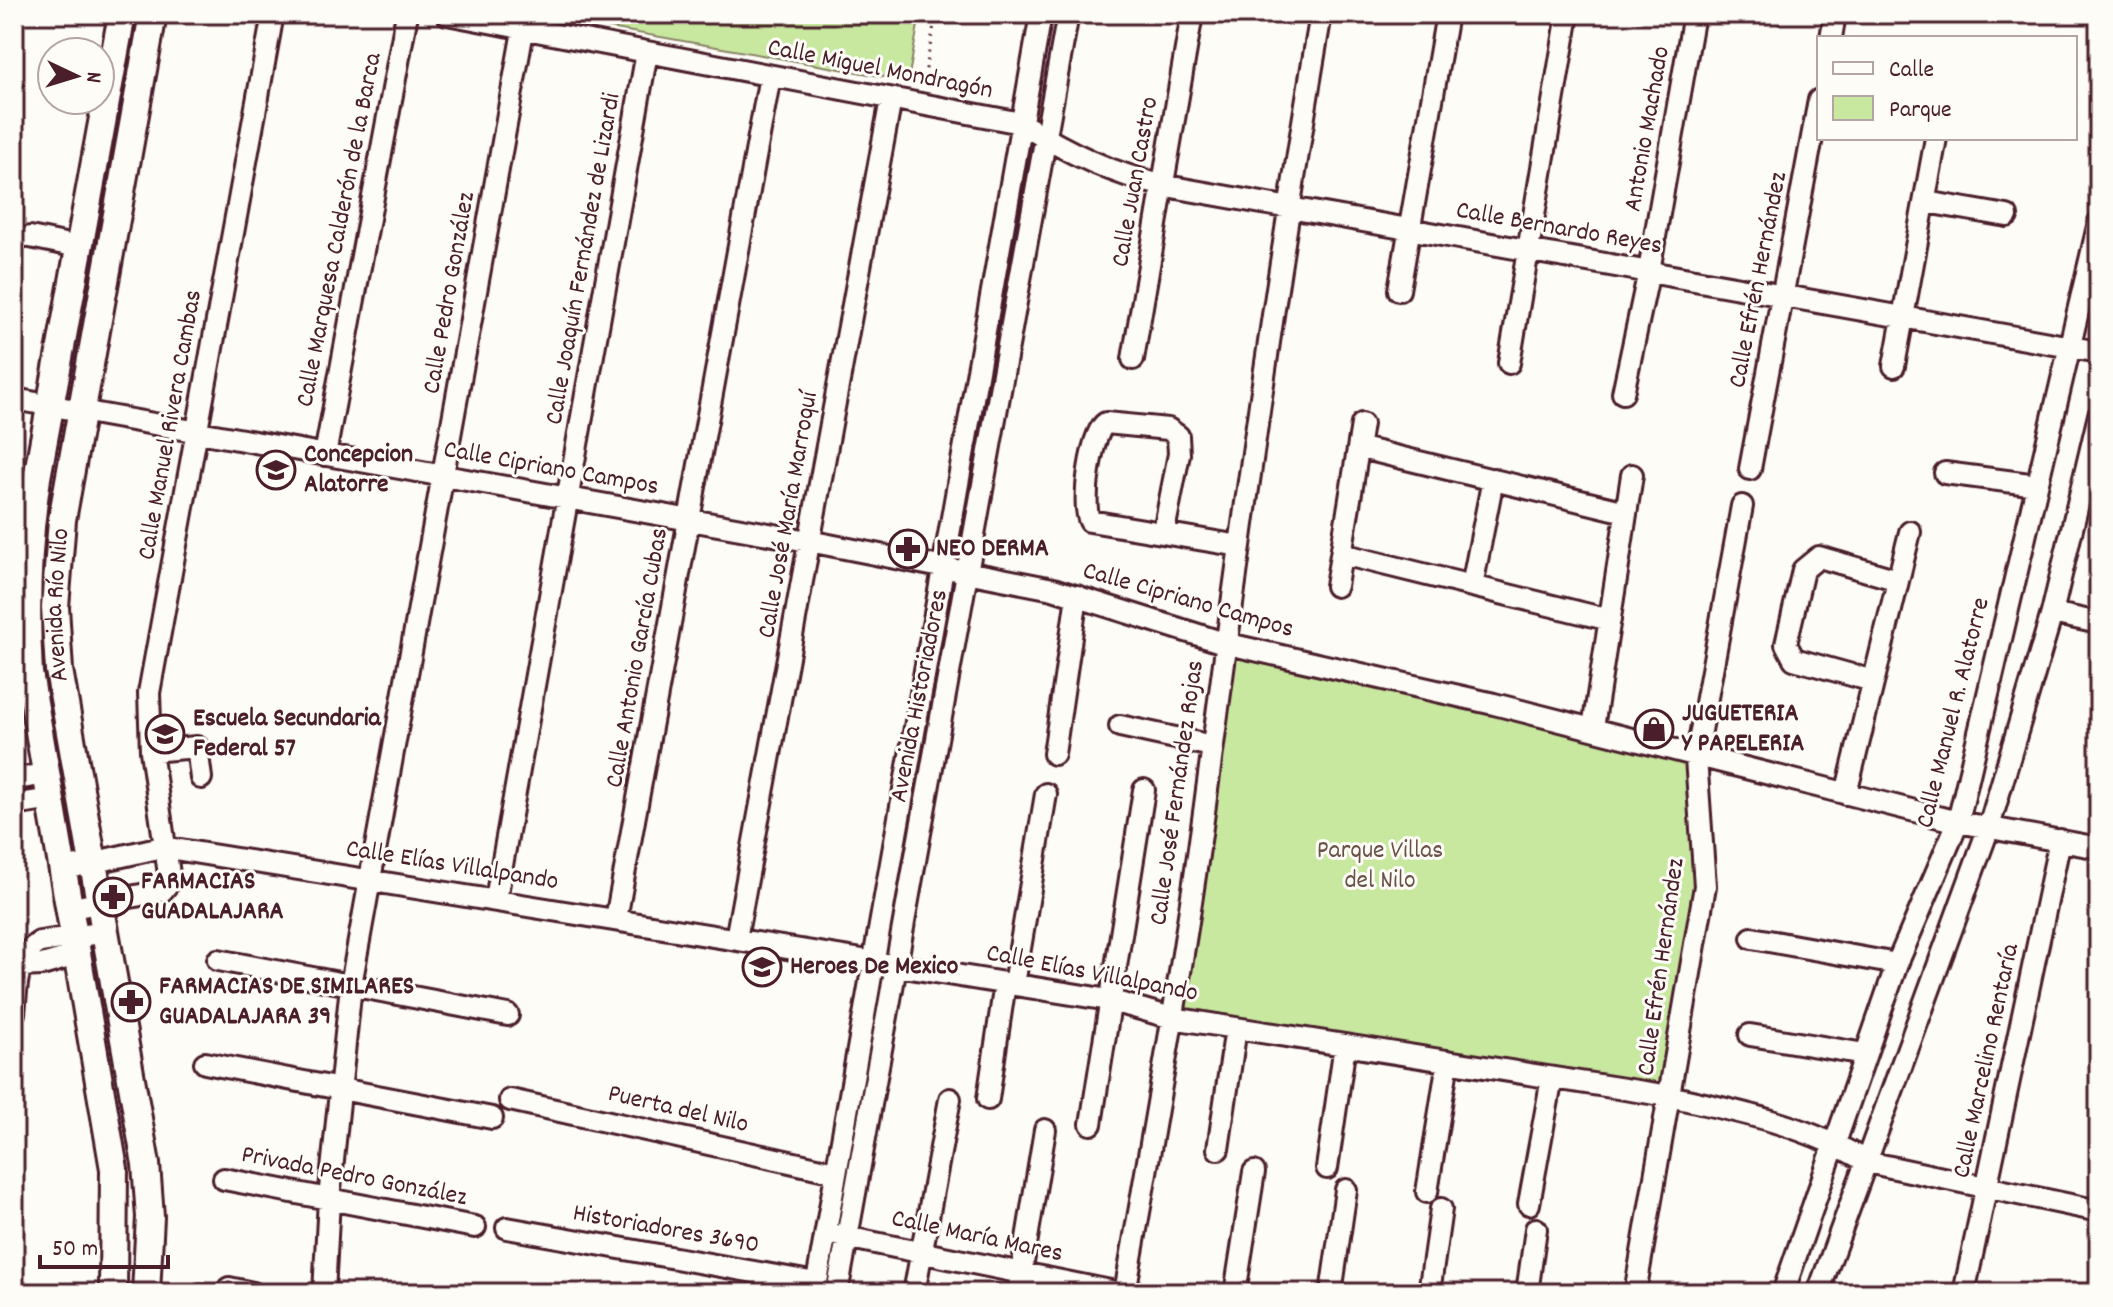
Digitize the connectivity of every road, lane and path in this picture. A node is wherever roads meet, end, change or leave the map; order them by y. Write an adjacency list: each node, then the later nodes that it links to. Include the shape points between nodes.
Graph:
1 (122, 14): 34 (main road, Avenida Río Nilo)
2 (153, 14): 48 (main road, Avenida Río Nilo)
3 (273, 14): 51 (street, Calle Manuel Rivera Cambas)
4 (407, 14): 53 (street, Calle Marquesa Calderón de la Barca)
5 (447, 14): 17 (street, Calle Miguel Mondragón)
6 (739, 14): 7 (path, via 779,19)
7 (784, 14)
8 (936, 14): 22 (path)
9 (1041, 14): 24 (street, Avenida Historiadores)
10 (1068, 14): 25 (street, Avenida Historiadores)
11 (1192, 14): 27 (street, Calle Juan Castro)
12 (1321, 14): 29 (street, Calle José Fernández Rojas)
13 (1447, 14): 32 (street)
14 (1568, 14): 35 (street)
15 (1694, 14): 36 (street, Antonio Machado)
16 (1835, 14): 18 (street)
17 (525, 21): 19 (street, Calle Miguel Mondragón); 57 (street, Calle Pedro González)
18 (1831, 36)
19 (647, 52): 20 (street, Calle Miguel Mondragón); 61 (street, Calle Joaquín Fernández de Lizardi)
20 (770, 76): 21 (street, Calle Miguel Mondragón); 64 (street, Calle Antonio García Cubas)
21 (891, 99): 22 (street, Calle Miguel Mondragón); 67 (street, Calle José María Marroquí)
22 (919, 105): 24 (street, Calle Miguel Mondragón)
23 (1817, 111): 38 (street, Calle Efrén Hernández)
24 (1021, 123): 25 (street, Calle Bernardo Reyes); 70 (street, Avenida Historiadores)
25 (1046, 139): 27 (street, Calle Bernardo Reyes); 71 (street, Avenida Historiadores)
26 (1936, 140): 28 (street)
27 (1161, 185): 29 (street, Calle Bernardo Reyes); 42 (street, Calle Juan Castro)
28 (1926, 202): 30 (street); 39 (street)
29 (1289, 206): 32 (street, Calle Bernardo Reyes); 68 (street, Calle José Fernández Rojas)
30 (2007, 216)
31 (2099, 222): 40 (street, Calle Manuel R. Alatorre)
32 (1410, 229): 35 (street, Calle Bernardo Reyes); 37 (street)
33 (30, 237): 34 (street)
34 (79, 247): 47 (main road, Avenida Río Nilo)
35 (1527, 249): 36 (street, Calle Bernardo Reyes); 43 (street)
36 (1649, 271): 38 (street, Calle Bernardo Reyes); 45 (street, Antonio Machado)
37 (1399, 290)
38 (1783, 295): 39 (street, Calle Bernardo Reyes); 54 (street, Calle Efrén Hernández)
39 (1903, 317): 40 (street, Calle Bernardo Reyes); 44 (street)
40 (2070, 346): 41 (street, Calle Bernardo Reyes); 59 (street, Calle Manuel R. Alatorre)
41 (2099, 352)
42 (1133, 359)
43 (1509, 363)
44 (1894, 366)
45 (1623, 393)
46 (14, 399): 47 (street, Calle Cipriano Campos)
47 (50, 405): 48 (street, Calle Cipriano Campos); 89 (main road, Avenida Río Nilo, via 26,581 29,673)
48 (80, 412): 51 (street, Calle Cipriano Campos); 99 (main road, Avenida Río Nilo, via 62,520 55,607 59,670)
49 (2099, 415): 60 (street)
50 (1362, 424): 52 (street)
51 (195, 432): 53 (street, Calle Cipriano Campos); 84 (street, Calle Manuel Rivera Cambas, via 149,693)
52 (1361, 448): 58 (street); 69 (street)
53 (325, 455): 57 (street, Calle Cipriano Campos)
54 (1750, 469)
55 (1945, 473): 59 (street)
56 (1632, 475): 63 (street)
57 (444, 476): 61 (street, Calle Cipriano Campos); 101 (street, Calle Pedro González)
58 (1493, 479): 63 (street); 74 (street)
59 (2037, 485): 94 (street, Calle Manuel R. Alatorre)
60 (2091, 487): 76 (street)
61 (567, 498): 64 (street, Calle Cipriano Campos); 102 (street, Calle Joaquín Fernández de Lizardi)
62 (1742, 506): 86 (street, Calle Efrén Hernández)
63 (1626, 512): 77 (street)
64 (690, 520): 67 (street, Calle Cipriano Campos); 105 (street, Calle Antonio García Cubas)
65 (1164, 531): 65 (street, via 1088,518 1085,508 1100,427 1112,422 1168,429 1178,436); 68 (street)
66 (1910, 532): 72 (street)
67 (811, 541): 70 (street, Calle Cipriano Campos); 108 (street, Calle José María Marroquí)
68 (1240, 546): 79 (street, Calle José Fernández Rojas)
69 (1342, 554): 73 (street); 74 (street)
70 (943, 566): 71 (street, Calle Cipriano Campos); 111 (street, Avenida Historiadores)
71 (970, 572): 75 (street, Calle Cipriano Campos); 113 (street, Avenida Historiadores)
72 (1898, 580): 80 (street); 80 (street, via 1819,557 1803,570 1788,654)
73 (1336, 586)
74 (1472, 586): 77 (street)
75 (1077, 596): 79 (street, Calle Cipriano Campos); 85 (street)
76 (2052, 613): 78 (street); 95 (street)
77 (1610, 620): 82 (street)
78 (2099, 623)
79 (1224, 643): 82 (street, Calle Cipriano Campos); 83 (street, Calle José Fernández Rojas)
80 (1873, 681): 92 (street)
81 (1120, 726): 83 (street)
82 (1593, 728): 86 (street, Calle Cipriano Campos)
83 (1212, 746): 119 (street, Calle José Fernández Rojas)
84 (151, 751): 87 (street, via 197,747); 97 (street, Calle Manuel Rivera Cambas)
85 (1054, 754)
86 (1696, 758): 92 (street, Calle Cipriano Campos); 128 (street, Calle Efrén Hernández, via 1705,886)
87 (201, 778)
88 (14, 779): 89 (street)
89 (49, 787): 93 (street); 100 (main road, Avenida Río Nilo)
90 (1144, 790): 116 (street)
91 (1046, 794): 114 (street)
92 (1846, 794): 94 (street, Calle Cipriano Campos)
93 (14, 805)
94 (1958, 822): 95 (street, Calle Cipriano Campos); 112 (street, Calle Manuel R. Alatorre)
95 (1989, 827): 96 (street, Calle Cipriano Campos); 137 (street)
96 (2060, 840): 98 (street, Calle Cipriano Campos); 142 (street, Calle Marcelino Rentaría)
97 (162, 847): 99 (street, Calle Elías Villalpando); 101 (street, Calle Elías Villalpando); 103 (street, Calle Manuel Rivera Cambas, via 170,877 166,888)
98 (2099, 848)
99 (94, 862): 100 (street, Calle Elías Villalpando); 103 (main road, Avenida Río Nilo)
100 (65, 869): 104 (main road, Avenida Río Nilo)
101 (371, 879): 102 (street, Calle Elías Villalpando); 115 (street, Calle Pedro González)
102 (496, 899): 105 (street, Calle Elías Villalpando)
103 (102, 902): 104 (street); 106 (main road, Avenida Río Nilo)
104 (72, 908): 109 (main road, Avenida Río Nilo)
105 (616, 919): 108 (street, Calle Elías Villalpando)
106 (107, 932): 109 (street); 159 (main road, Avenida Río Nilo, via 146,1164)
107 (1752, 938): 112 (street)
108 (736, 939): 111 (street, Calle Elías Villalpando)
109 (78, 945): 117 (street, via 40,942 24,956); 158 (main road, Avenida Río Nilo, via 114,1169)
110 (218, 960): 115 (street)
111 (873, 961): 113 (street, Calle Elías Villalpando); 139 (street, Avenida Historiadores)
112 (1897, 964): 123 (street, Calle Manuel R. Alatorre)
113 (896, 965): 114 (street, Calle Elías Villalpando); 153 (street, Avenida Historiadores)
114 (1010, 984): 116 (street, Calle Elías Villalpando); 130 (street)
115 (351, 985): 118 (street); 127 (street, Calle Pedro González)
116 (1109, 1000): 119 (street, Calle Elías Villalpando); 133 (street)
117 (14, 1013)
118 (508, 1015)
119 (1172, 1018): 120 (street, Calle Elías Villalpando); 164 (street, Calle José Fernández Rojas)
120 (1236, 1028): 122 (street, Calle Elías Villalpando); 136 (street)
121 (1750, 1035): 123 (street)
122 (1345, 1045): 124 (street, Calle Elías Villalpando); 138 (street)
123 (1865, 1054): 135 (street, Calle Manuel R. Alatorre)
124 (1448, 1061): 126 (street, Calle Elías Villalpando); 144 (street)
125 (205, 1063): 127 (street)
126 (1552, 1078): 128 (street, Calle Elías Villalpando); 146 (street)
127 (339, 1091): 132 (street); 145 (street, Calle Pedro González)
128 (1669, 1096): 135 (street, Calle Elías Villalpando, via 1744,1112); 169 (street, Calle Efrén Hernández)
129 (950, 1099): 154 (street)
130 (988, 1099)
131 (510, 1100): 139 (street, Puerta del Nilo)
132 (492, 1118)
133 (1091, 1124)
134 (1045, 1130): 155 (street)
135 (1835, 1142): 137 (street, Calle Elías Villalpando); 170 (street, Calle Manuel R. Alatorre)
136 (1218, 1149)
137 (1867, 1162): 142 (street, Calle Elías Villalpando); 171 (street)
138 (1327, 1168)
139 (835, 1172): 152 (street, Avenida Historiadores)
140 (1254, 1172): 165 (street)
141 (224, 1179): 145 (street, Privada Pedro González)
142 (1986, 1187): 148 (street, Calle Elías Villalpando); 172 (street, Calle Marcelino Rentaría)
143 (1346, 1190): 166 (street)
144 (1427, 1192)
145 (329, 1199): 149 (street, Privada Pedro González); 161 (street, Calle Pedro González)
146 (1529, 1204)
147 (1441, 1209): 167 (street)
148 (2099, 1211)
149 (475, 1227)
150 (507, 1228): 157 (street, Historiadores 3690)
151 (1536, 1229): 168 (street)
152 (824, 1232): 153 (street, Calle María Mares); 157 (street, Avenida Historiadores)
153 (847, 1237): 154 (street, Calle María Mares); 162 (street, Avenida Historiadores)
154 (922, 1253): 155 (street, Calle María Mares); 163 (street)
155 (1020, 1283): 164 (street, Calle María Mares)
156 (229, 1288): 160 (street)
157 (816, 1288)
158 (113, 1293)
159 (146, 1293)
160 (253, 1293)
161 (324, 1293)
162 (837, 1293)
163 (914, 1293)
164 (1122, 1293)
165 (1235, 1293)
166 (1331, 1293)
167 (1429, 1293)
168 (1527, 1293)
169 (1635, 1293)
170 (1783, 1293)
171 (1818, 1293)
172 (1964, 1293)

